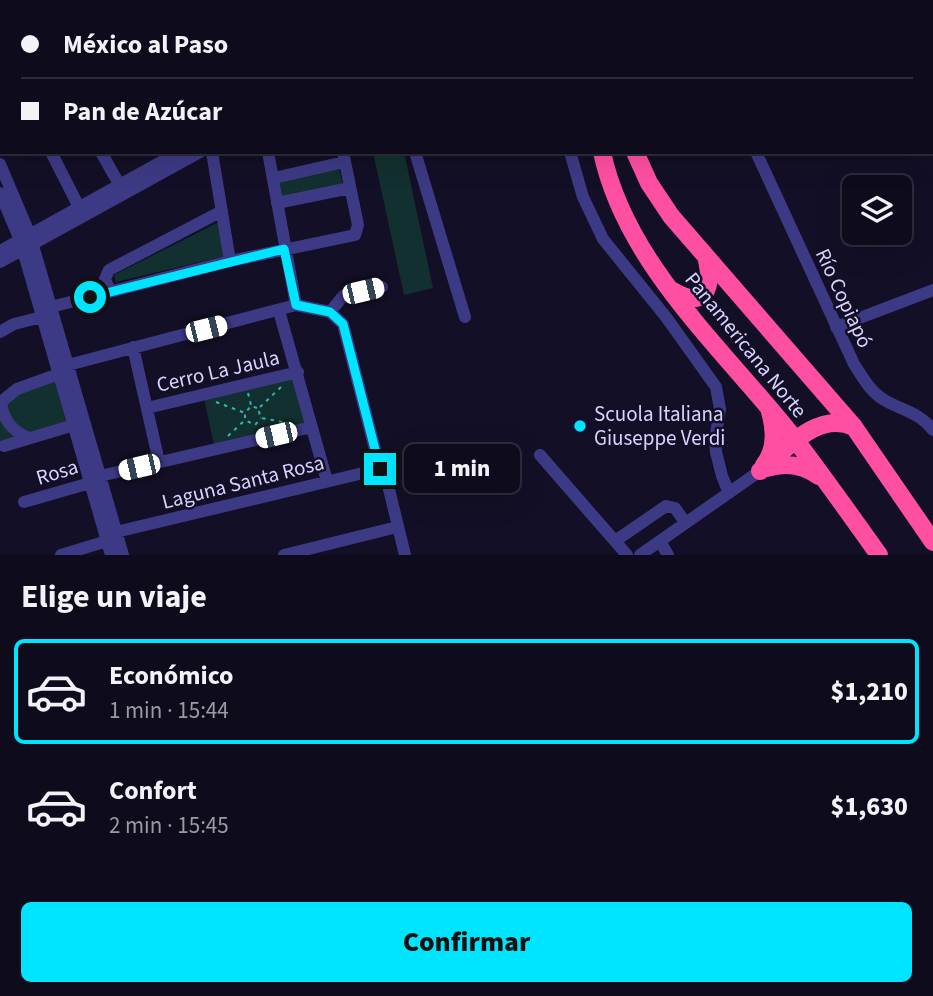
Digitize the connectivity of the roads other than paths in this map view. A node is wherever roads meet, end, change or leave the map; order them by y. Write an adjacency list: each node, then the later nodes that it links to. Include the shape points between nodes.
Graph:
1 (52, 154): 19 (street)
2 (102, 154): 15 (street)
3 (196, 154): 21 (street)
4 (212, 154): 20 (street)
5 (268, 154): 14 (street)
6 (416, 154): 35 (street)
7 (571, 154): 58 (street, via 583,197 603,239 716,387 720,409 716,452)
8 (602, 154): 28 (highway, Panamericana Norte, via 626,223)
9 (636, 154): 24 (highway, Panamericana Norte, via 664,208)
10 (757, 154): 36 (street, Río Copiapó)
11 (344, 157): 14 (street); 16 (street)
12 (156, 158): 15 (street)
13 (0, 164): 21 (street)
14 (274, 178): 18 (street)
15 (119, 184): 19 (street)
16 (350, 188): 18 (street); 22 (street, via 358,225 355,234)
17 (0, 193): 21 (street)
18 (277, 203): 22 (street)
19 (79, 207): 21 (street)
20 (222, 211): 25 (street); 30 (street, via 109,270 105,279)
21 (26, 242): 23 (street); 26 (street); 33 (street)
22 (284, 249): 25 (street); 31 (street)
23 (0, 251)
24 (707, 260): 28 (highway, via 711,279 703,294 687,298); 46 (highway, Panamericana Norte)
25 (230, 261): 30 (street)
26 (0, 262)
27 (382, 287): 34 (street, via 344,295)
28 (670, 289): 43 (highway, Panamericana Norte)
29 (933, 290): 36 (street)
30 (110, 292): 33 (street)
31 (296, 305): 32 (street); 34 (street)
32 (279, 311): 38 (street); 40 (street)
33 (47, 312): 37 (street); 39 (street)
34 (330, 312): 53 (street, via 343,324)
35 (465, 317)
36 (836, 327): 47 (street, Río Copiapó, via 875,393 919,416)
37 (0, 332)
38 (133, 347): 39 (street); 42 (street)
39 (63, 369): 41 (street); 44 (street); 55 (street)
40 (298, 372): 42 (street, Cerro La Jaula); 45 (street)
41 (1, 401): 48 (street, via 12,428)
42 (147, 408): 52 (street)
43 (770, 411): 49 (highway, Panamericana Norte); 54 (highway, via 772,448)
44 (74, 425): 48 (street); 55 (street)
45 (312, 427): 52 (street, Rosa); 56 (street)
46 (854, 427): 49 (highway, via 825,424); 66 (highway, Panamericana Norte)
47 (933, 430)
48 (29, 438): 50 (street)
49 (796, 442): 54 (highway); 57 (highway, Panamericana Norte)
50 (4, 446)
51 (540, 454): 64 (street)
52 (159, 462): 55 (street, Rosa)
53 (380, 469): 56 (street, Laguna Santa Rosa); 61 (street)
54 (760, 471): 57 (highway, via 775,465 797,465); 58 (street)
55 (95, 480): 59 (street, Rosa); 62 (street)
56 (327, 481): 62 (street, Laguna Santa Rosa)
57 (826, 482): 76 (highway, Panamericana Norte)
58 (729, 493): 60 (street)
59 (24, 502)
60 (685, 522): 64 (street, via 675,508 666,506); 65 (street)
61 (397, 527): 63 (street); 72 (street)
62 (111, 537): 67 (street, Laguna Santa Rosa); 68 (street); 69 (street)
63 (339, 541): 70 (street); 71 (street)
64 (615, 541): 73 (street)
65 (660, 541): 74 (street); 75 (street)
66 (933, 542)
67 (61, 555)
68 (111, 555)
69 (123, 555)
70 (284, 555)
71 (342, 555)
72 (405, 555)
73 (627, 555)
74 (640, 555)
75 (668, 555)
76 (879, 555)

